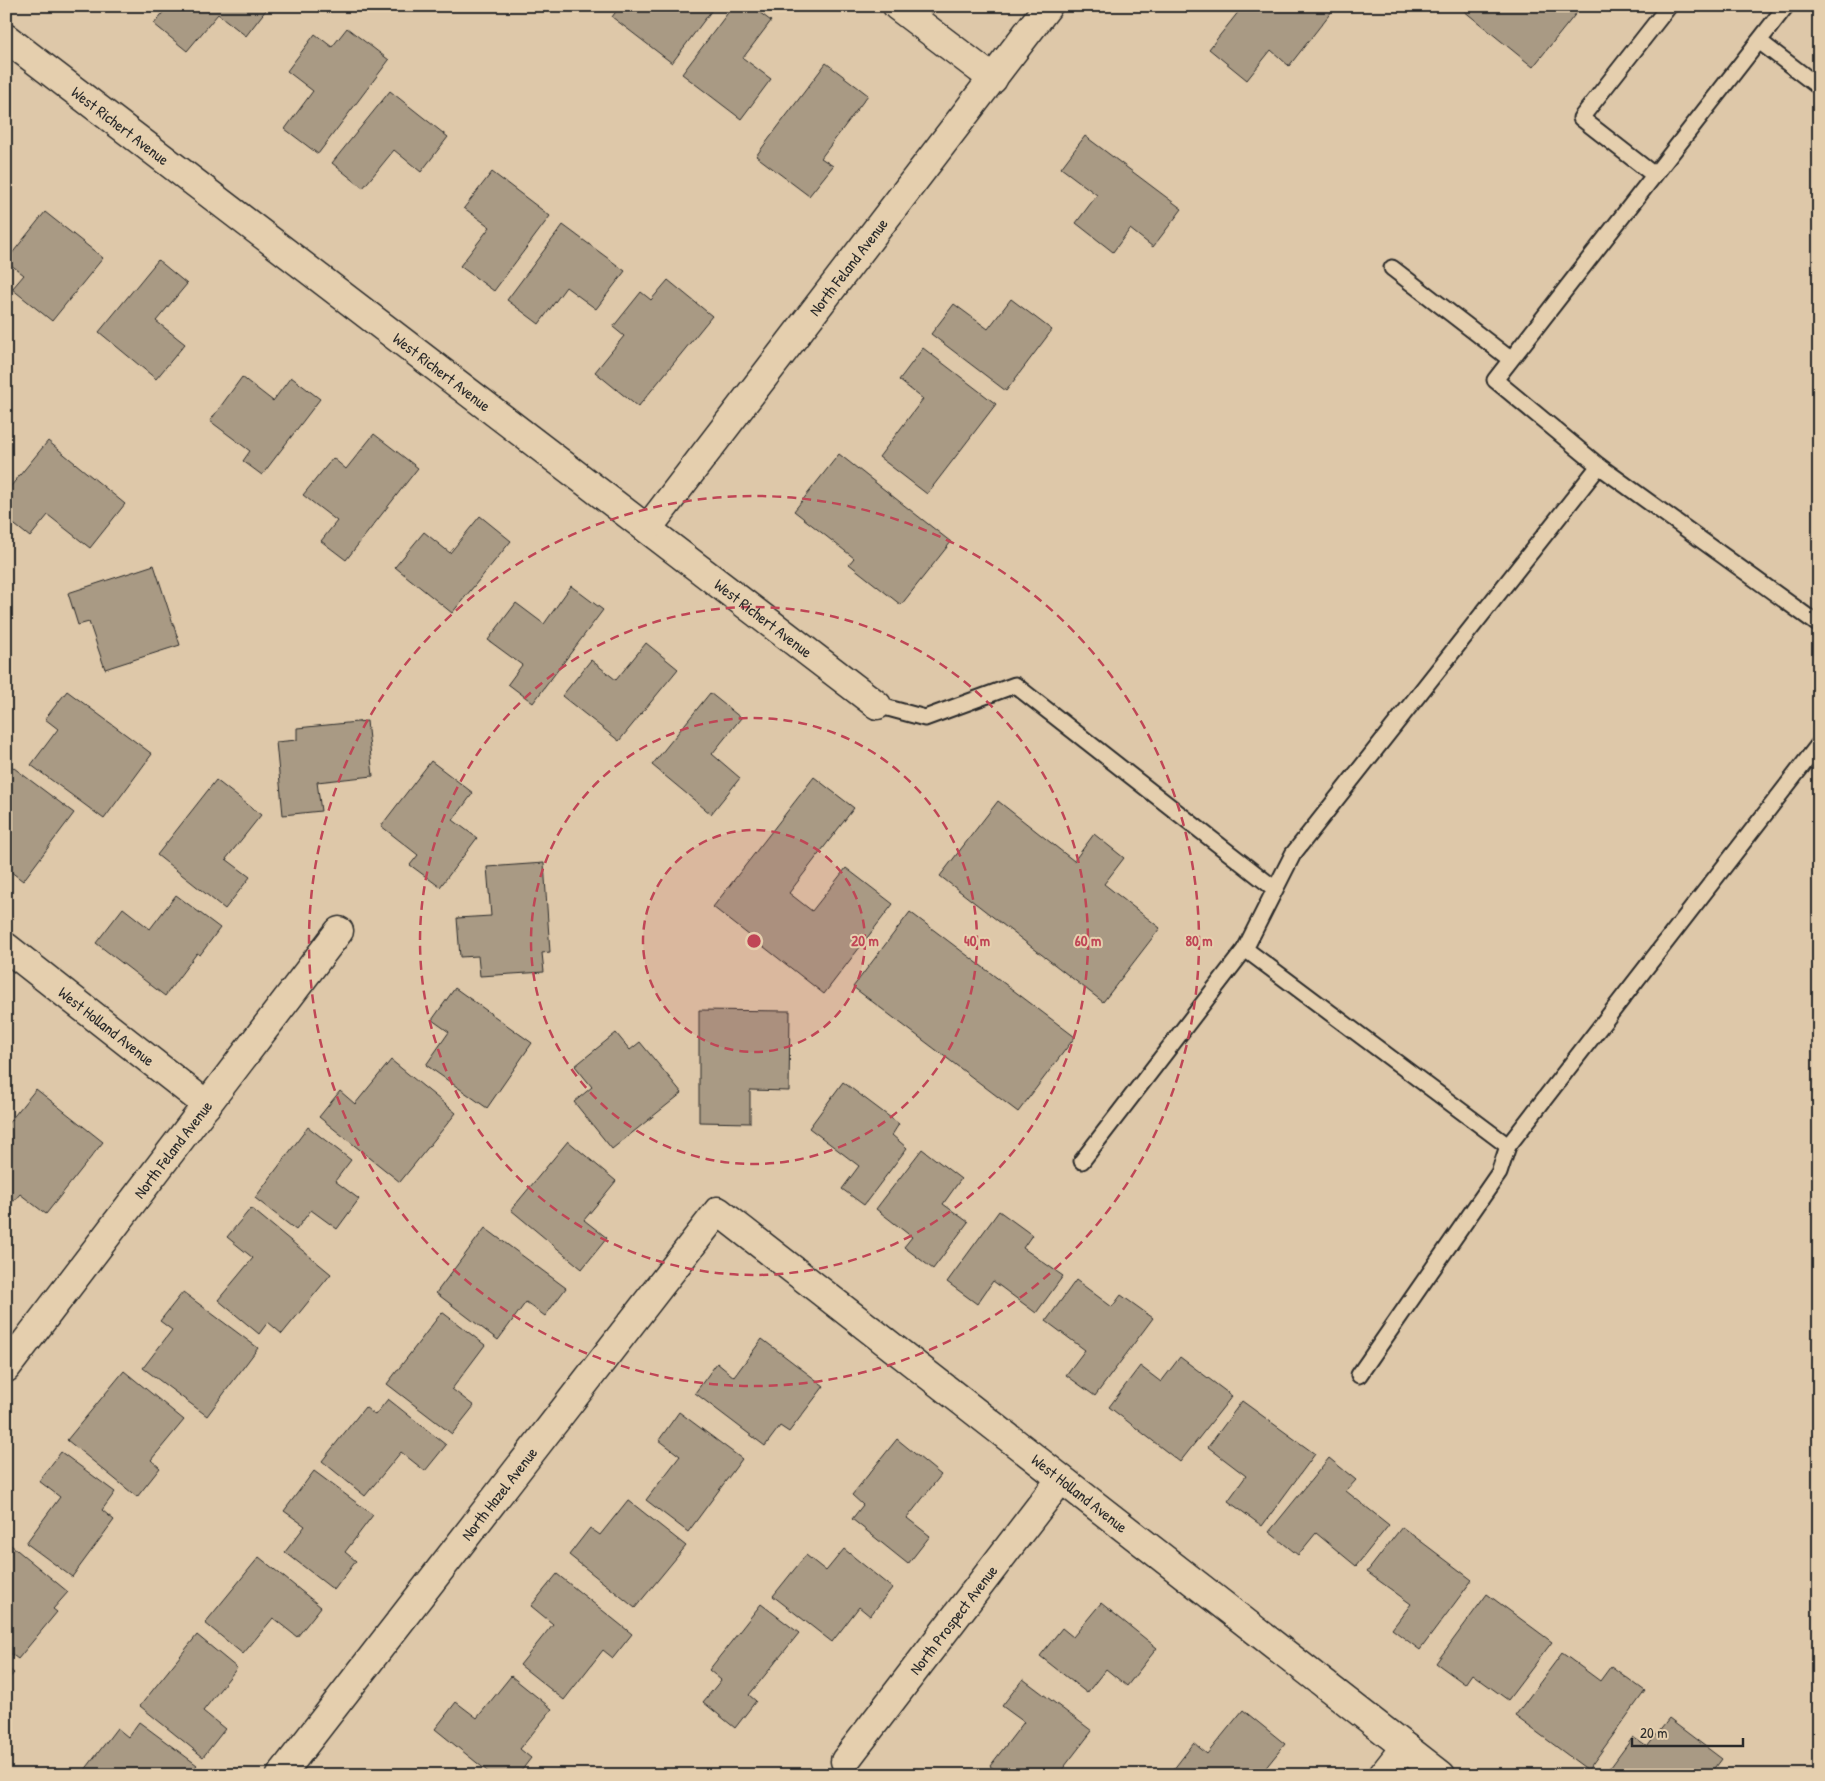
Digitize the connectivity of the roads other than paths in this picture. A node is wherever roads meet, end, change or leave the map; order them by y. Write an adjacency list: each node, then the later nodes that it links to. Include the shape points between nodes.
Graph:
1 (897, 6): 7 (street)
2 (1048, 6): 7 (street, North Feland Avenue)
3 (1669, 6): 9 (lane, via 1581,118)
4 (1786, 6): 6 (lane)
5 (6, 38): 13 (street, West Richert Avenue)
6 (1759, 41): 8 (lane); 9 (lane)
7 (993, 78): 13 (street, North Feland Avenue)
8 (1819, 87)
9 (1654, 175): 11 (lane)
10 (1392, 268): 11 (lane)
11 (1510, 359): 12 (lane, via 1494,380)
12 (1599, 466): 14 (lane); 17 (lane, via 1293,854)
13 (648, 528): 15 (street, West Richert Avenue)
14 (1819, 625)
15 (877, 705): 17 (lane, via 925,718 1015,684)
16 (1819, 744): 22 (lane)
17 (1275, 890): 20 (lane)
18 (339, 931): 21 (street, North Feland Avenue)
19 (6, 947): 21 (street, West Holland Avenue)
20 (1246, 948): 22 (lane); 23 (lane)
21 (207, 1105): 25 (street, North Feland Avenue)
22 (1508, 1146): 26 (lane, via 1499,1173)
23 (1082, 1161)
24 (718, 1211): 27 (street, West Holland Avenue); 30 (street, North Hazel Avenue)
25 (6, 1368)
26 (1360, 1376)
27 (1061, 1479): 28 (street, West Holland Avenue); 29 (street, North Prospect Avenue)
28 (1405, 1746): 31 (street); 32 (street, West Holland Avenue)
29 (845, 1761)
30 (281, 1775)
31 (1383, 1775)
32 (1441, 1775)

